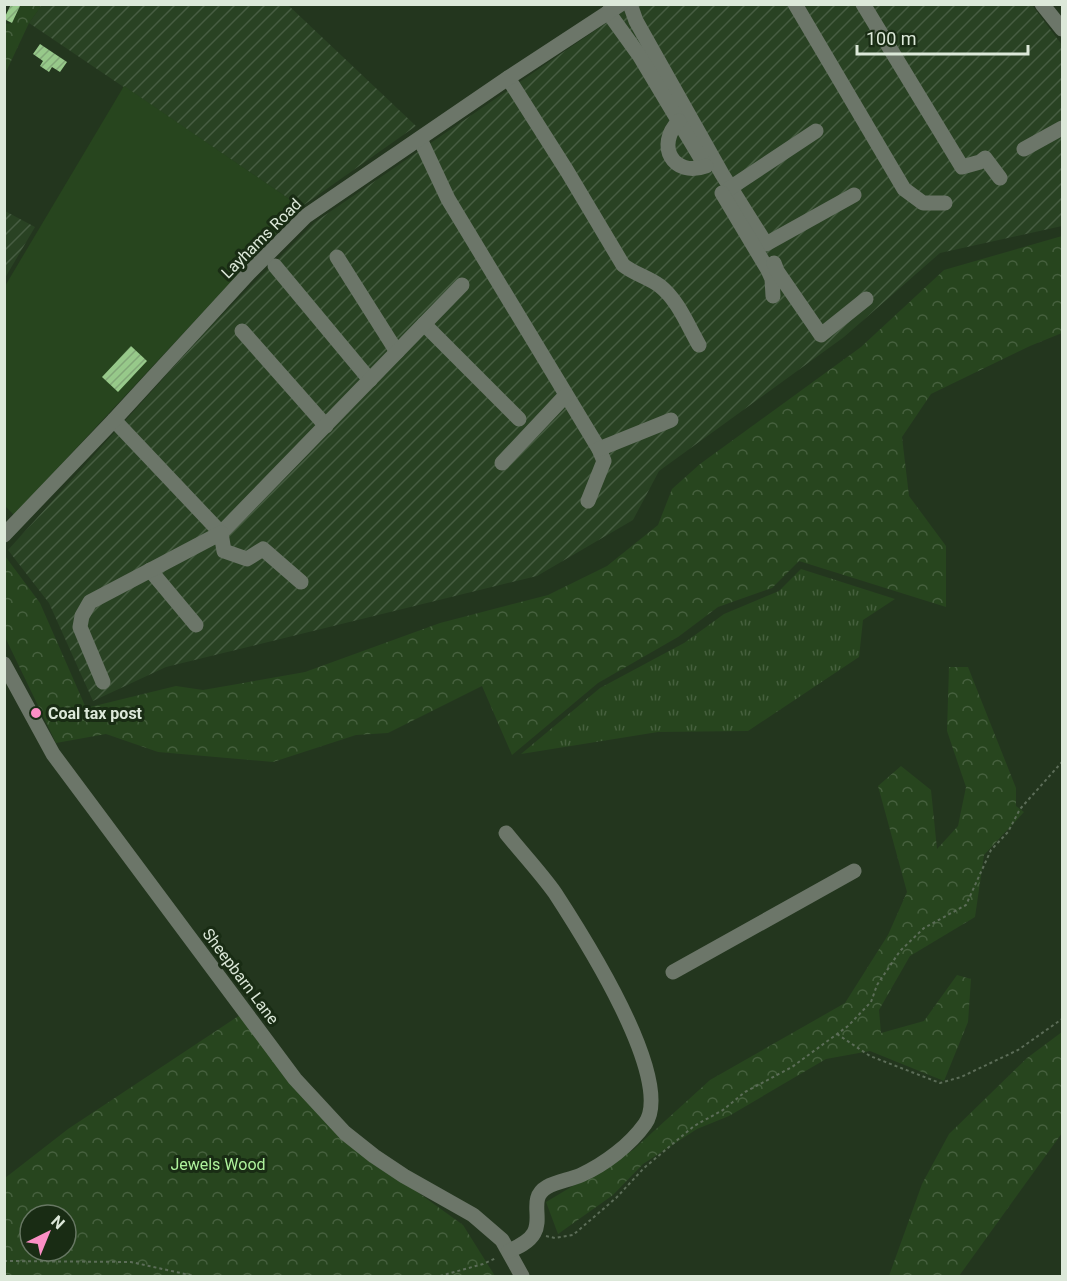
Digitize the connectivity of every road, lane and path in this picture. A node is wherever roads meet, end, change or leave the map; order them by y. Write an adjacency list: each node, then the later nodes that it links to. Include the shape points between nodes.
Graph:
1 (795, 4): 16 (street, via 904,189 923,203)
2 (863, 4): 13 (street, via 962,167 985,158)
3 (1042, 4): 5 (street)
4 (618, 7): 6 (street, Layhams Road); 7 (street, via 639,55); 14 (street, via 636,21)
5 (1062, 29)
6 (508, 78): 10 (street, Layhams Road); 25 (street, via 623,265 668,293)
7 (679, 122): 12 (street); 12 (street, via 667,140 670,156 683,168)
8 (1062, 128): 11 (street)
9 (816, 130): 14 (street)
10 (420, 139): 28 (street, via 448,199); 30 (street, Layhams Road, via 321,204 293,228)
11 (1024, 149)
12 (706, 166): 21 (street, via 768,270)
13 (1000, 178)
14 (730, 188): 17 (street)
15 (854, 195): 17 (street)
16 (945, 203)
17 (766, 244): 22 (street, via 777,271 821,335)
18 (337, 257): 26 (street)
19 (275, 266): 27 (street)
20 (462, 285): 23 (street)
21 (773, 296)
22 (866, 299)
23 (424, 324): 26 (street); 29 (street)
24 (242, 331): 32 (street)
25 (699, 345)
26 (397, 352): 27 (street)
27 (370, 380): 32 (street)
28 (566, 395): 33 (street); 34 (street)
29 (519, 419)
30 (114, 420): 36 (street, Layhams Road); 37 (street)
31 (671, 420): 33 (street)
32 (326, 426): 37 (street)
33 (599, 449): 35 (street, via 604,461)
34 (502, 463)
35 (588, 501)
36 (5, 532)
37 (221, 533): 38 (street); 39 (street, via 224,551 248,559 263,549)
38 (150, 570): 40 (street); 42 (street, via 90,602 82,616 80,627)
39 (301, 582)
40 (196, 625)
41 (4, 664): 50 (street, Sheepbarn Lane, via 52,754 319,1107 352,1138 404,1176 473,1215)
42 (103, 682)
43 (1062, 762): 48 (path, via 1020,809 1008,832 991,850 966,905 924,928 900,951 877,985 871,1002)
44 (506, 833): 49 (street, via 554,891 612,988 642,1055 651,1094 646,1122 620,1149 582,1175 555,1183 540,1193 536,1199)
45 (854, 871): 46 (street)
46 (673, 972)
47 (1062, 1019): 48 (path, via 1018,1050 940,1083 870,1056)
48 (837, 1034): 49 (path, via 792,1067 694,1126 573,1235 555,1238)
49 (535, 1232): 50 (street)
50 (509, 1251): 53 (path, via 483,1264); 54 (street, Sheepbarn Lane)
51 (4, 1261): 52 (path, via 131,1262)
52 (194, 1276)
53 (440, 1276)
54 (522, 1276)

